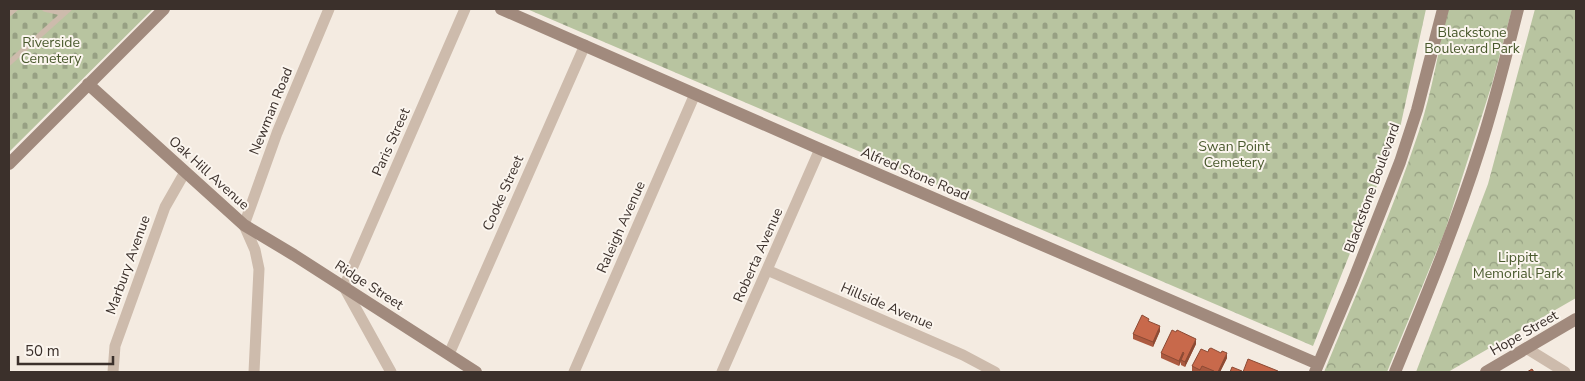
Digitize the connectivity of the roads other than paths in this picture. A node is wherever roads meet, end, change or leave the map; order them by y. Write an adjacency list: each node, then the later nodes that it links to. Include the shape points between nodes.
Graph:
1 (15, 9): 11 (lane)
2 (45, 9): 10 (lane)
3 (69, 9): 10 (lane)
4 (164, 9): 14 (street)
5 (329, 9): 19 (street, Newman Road, via 277,134)
6 (466, 9): 21 (street, Paris Street)
7 (501, 9): 12 (street, Alfred Stone Road)
8 (1443, 9): 25 (street, Blackstone Boulevard, via 1400,162)
9 (1518, 9): 26 (street, via 1480,149)
10 (63, 13): 13 (lane)
11 (9, 14)
12 (585, 45): 15 (street, Alfred Stone Road); 24 (street, Cooke Street)
13 (9, 63)
14 (88, 84): 17 (street); 18 (street, Oak Hill Avenue)
15 (695, 94): 16 (street, Alfred Stone Road); 31 (street, Raleigh Avenue)
16 (820, 149): 20 (street, Roberta Avenue); 25 (street, Alfred Stone Road)
17 (9, 164)
18 (185, 172): 19 (street, Oak Hill Avenue); 27 (street, Marbury Avenue, via 165,207 121,327 115,346)
19 (244, 225): 21 (street, Ridge Street); 28 (street, Oak Hill Avenue, via 259,269)
20 (767, 270): 32 (street, Roberta Avenue); 33 (street, Hillside Avenue)
21 (344, 287): 24 (street, Ridge Street); 29 (street)
22 (1576, 319): 23 (street, Hope Street)
23 (1526, 348): 34 (street, Hope Street); 35 (street)
24 (449, 354): 30 (street, Ridge Street)
25 (1317, 368)
26 (1395, 371)
27 (113, 372)
28 (254, 372)
29 (391, 372)
30 (476, 372)
31 (574, 372)
32 (722, 372)
33 (995, 372)
34 (1486, 372)
35 (1565, 372)

